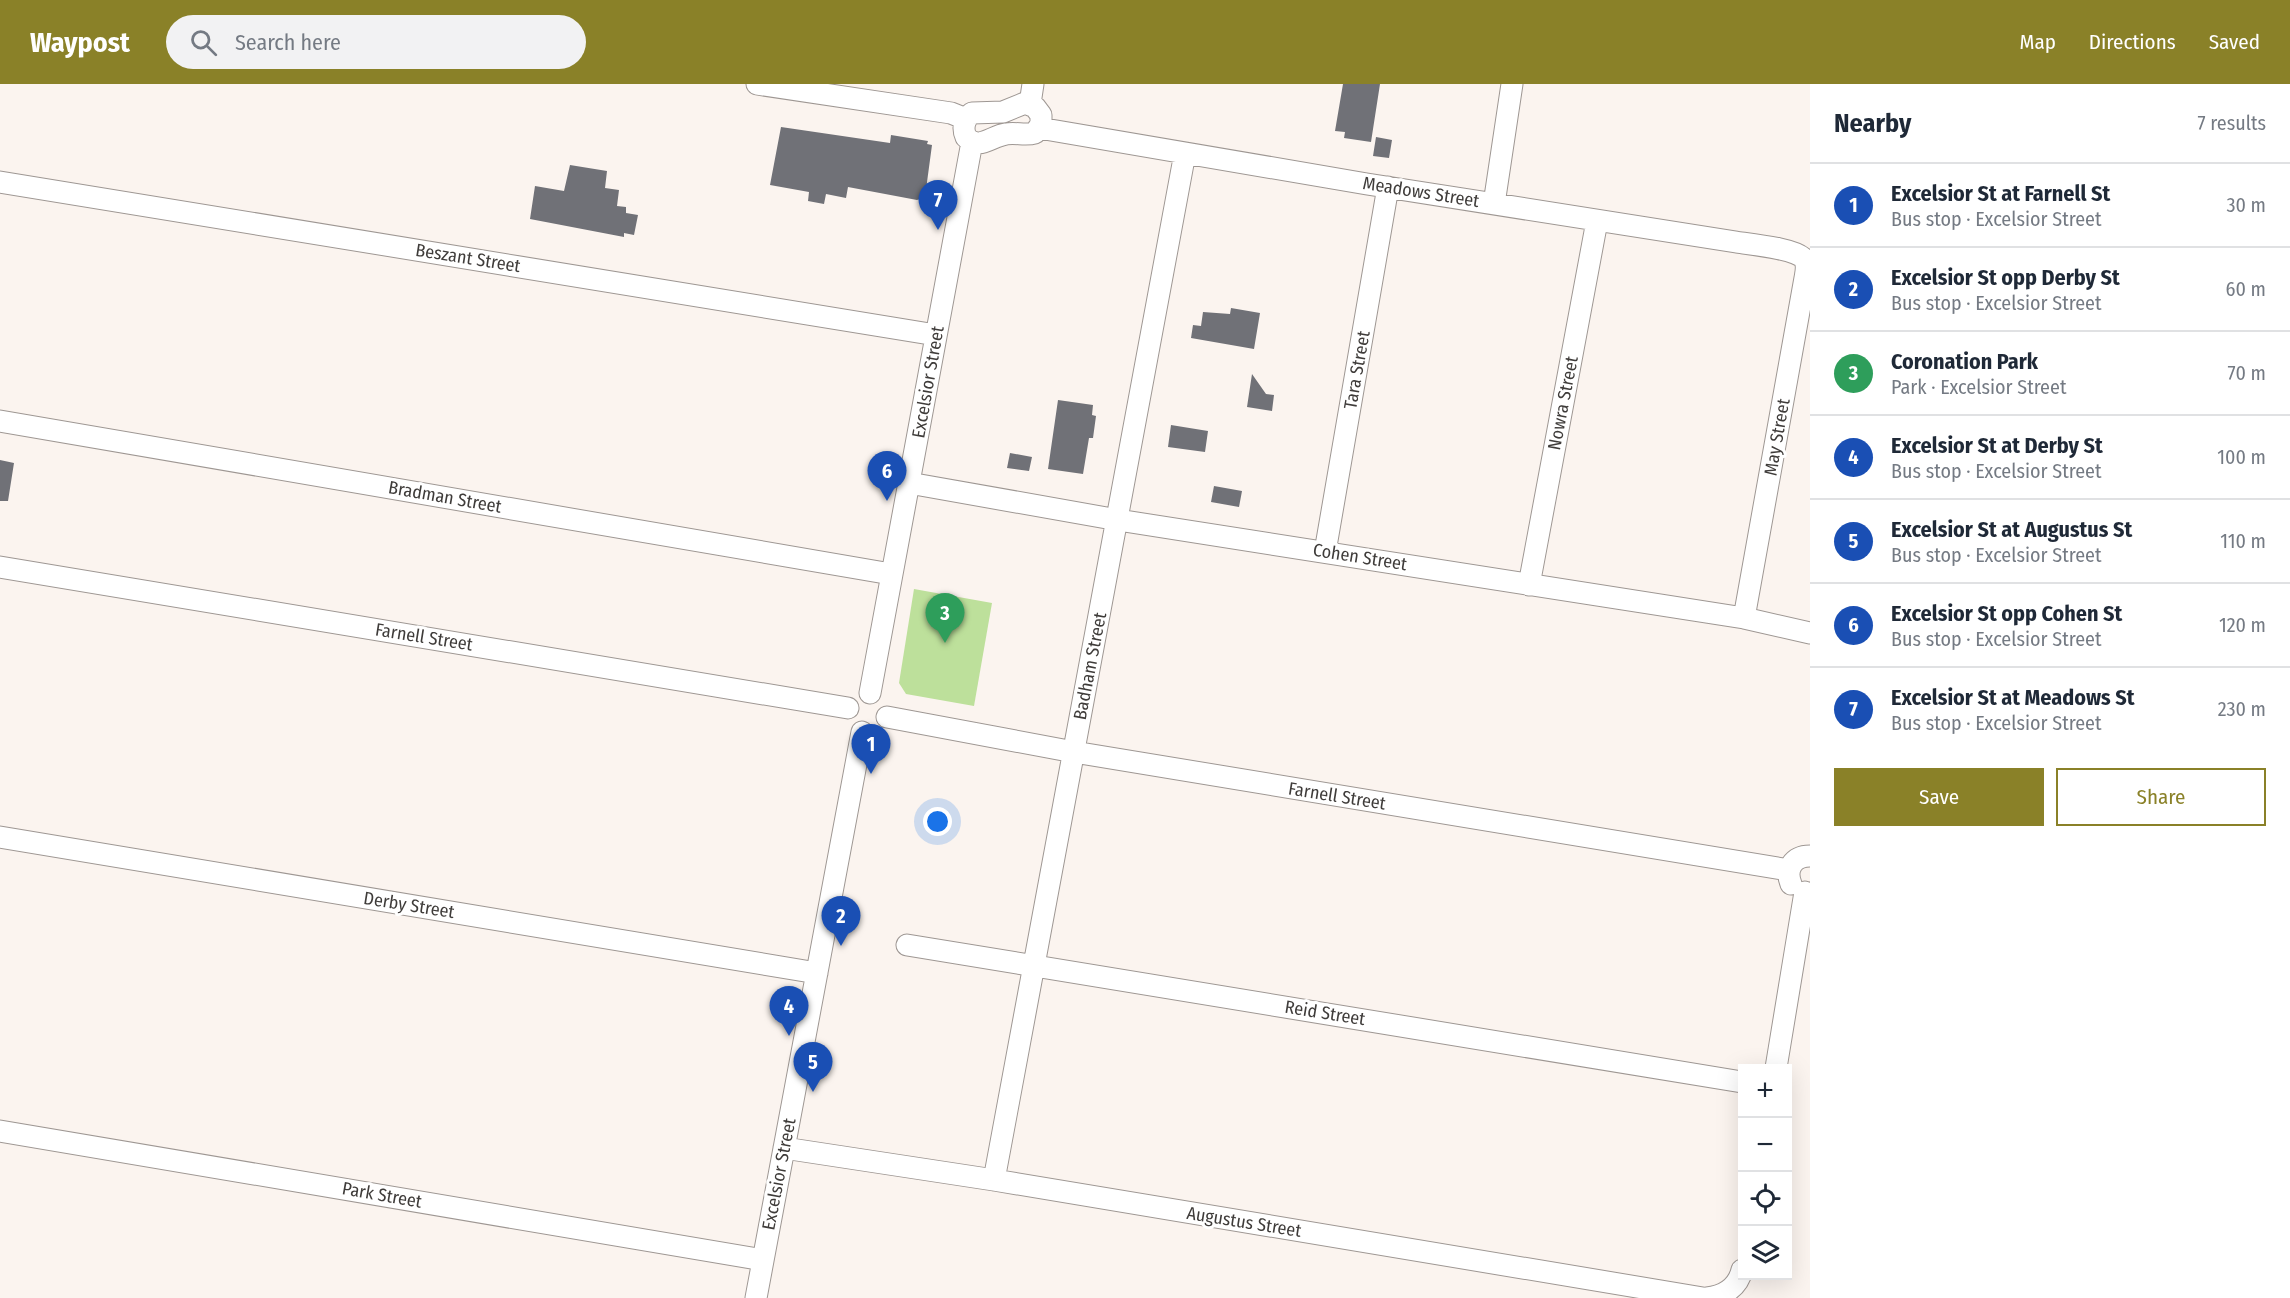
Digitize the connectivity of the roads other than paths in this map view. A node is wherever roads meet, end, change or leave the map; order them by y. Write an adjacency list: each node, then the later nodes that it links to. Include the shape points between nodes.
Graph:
1 (757, 84): 4 (street, via 951,113)
2 (1512, 84): 10 (street)
3 (1031, 94): 4 (street, via 1003,112 977,112); 5 (street, via 1041,115)
4 (966, 119): 6 (street, via 964,133)
5 (1039, 128): 6 (street, via 1031,134 1007,133 986,142); 7 (street, Meadows Street)
6 (972, 142): 14 (street, Excelsior Street)
7 (1185, 153): 9 (street, Meadows Street); 17 (street, Badham Street)
8 (0, 182): 14 (street, Beszant Street)
9 (1388, 187): 10 (street, Meadows Street); 18 (street, Tara Street)
10 (1494, 204): 11 (street, Meadows Street)
11 (1597, 221): 12 (street, Meadows Street, via 1736,242); 21 (street, Nowra Street)
12 (1803, 257): 13 (street, May Street)
13 (1803, 333): 22 (street, May Street)
14 (936, 335): 16 (street, Excelsior Street)
15 (0, 421): 20 (street, Bradman Street)
16 (909, 483): 17 (street, Cohen Street); 20 (street, Excelsior Street)
17 (1118, 520): 18 (street, Cohen Street); 28 (street, Badham Street)
18 (1325, 552): 21 (street, Cohen Street)
19 (0, 567): 25 (street, Farnell Street)
20 (891, 574): 24 (street, Excelsior Street)
21 (1529, 585): 22 (street, Cohen Street)
22 (1744, 618): 23 (street, Cohen Street)
23 (1810, 633)
24 (870, 693): 25 (street, via 859,694); 26 (street, via 885,704)
25 (848, 708): 27 (street, via 852,725)
26 (887, 717): 27 (street, via 880,728); 28 (street, Farnell Street)
27 (862, 732): 35 (street, Excelsior Street)
28 (1074, 752): 31 (street, Farnell Street); 34 (street, Badham Street)
29 (0, 837): 35 (street, Derby Street)
30 (1810, 856): 31 (street, via 1795,860)
31 (1789, 870): 32 (street, via 1794,887)
32 (1808, 892): 36 (street)
33 (908, 945): 34 (street, Reid Street)
34 (1034, 965): 37 (street, Reid Street); 40 (street, Badham Street)
35 (817, 973): 39 (street, Excelsior Street)
36 (1777, 1064)
37 (1738, 1081)
38 (0, 1131): 41 (street, Park Street)
39 (784, 1148): 40 (street, Augustus Street); 41 (street, Excelsior Street)
40 (994, 1180): 43 (street, Augustus Street)
41 (763, 1260): 44 (street, Excelsior Street)
42 (1738, 1280): 43 (street)
43 (1711, 1297)
44 (756, 1298)

